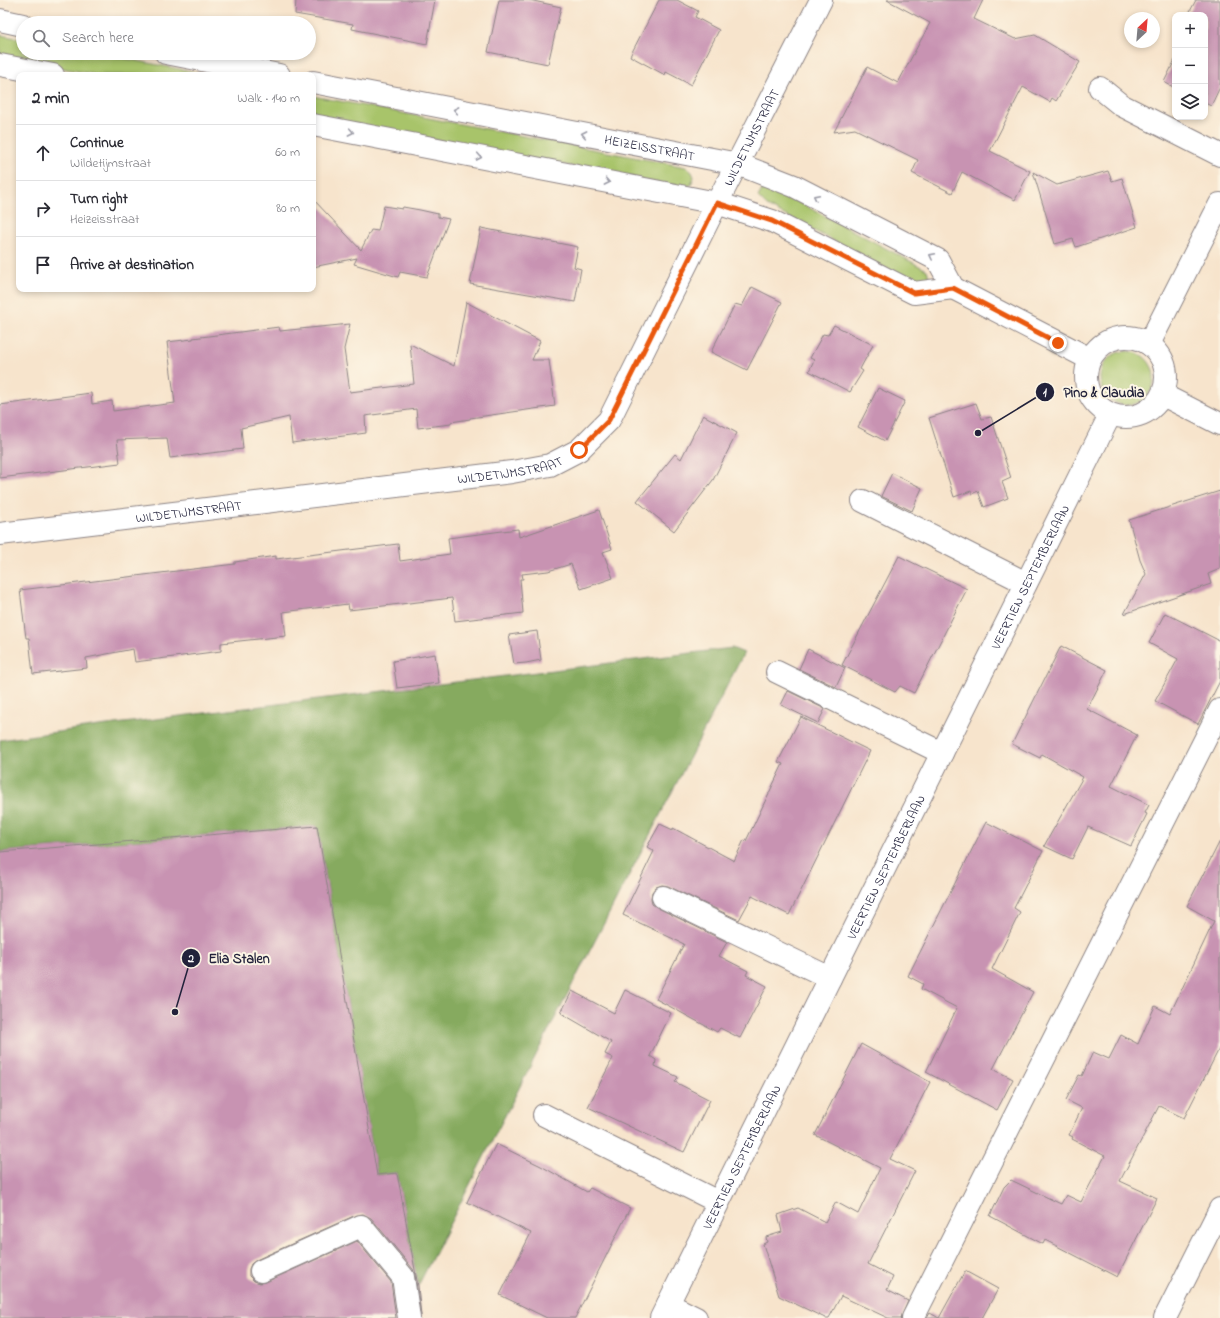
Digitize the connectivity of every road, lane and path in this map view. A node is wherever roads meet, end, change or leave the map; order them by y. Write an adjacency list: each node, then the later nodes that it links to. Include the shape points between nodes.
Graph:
1 (821, 0): 12 (street, WILDETIJMSTRAAT)
2 (0, 20): 3 (street)
3 (16, 23)
4 (200, 60): 7 (street)
5 (0, 65): 6 (street)
6 (37, 72)
7 (257, 72)
8 (316, 83): 12 (street, HEIZEISSTRAAT, one-way to 8)
9 (1100, 88): 11 (street, via 1121,105)
10 (316, 126): 13 (street, one-way to 13)
11 (1220, 155)
12 (738, 164): 13 (street, WILDETIJMSTRAAT); 15 (street, HEIZEISSTRAAT, one-way to 12, via 938,260 794,186)
13 (717, 203): 15 (street, via 772,221 914,293); 22 (street, WILDETIJMSTRAAT, via 609,420 579,450 550,465 512,472)
14 (1220, 204): 16 (street)
15 (953, 288): 17 (street)
16 (1149, 344): 17 (street, via 1127,336 1111,339 1100,345); 18 (street, via 1162,358 1167,375)
17 (1090, 359): 19 (street, via 1085,378 1088,393 1096,404)
18 (1162, 395): 19 (street, via 1153,407 1141,415); 20 (street)
19 (1110, 415): 23 (street, VEERTIEN SEPTEMBERLAAN)
20 (1220, 424)
21 (863, 501): 23 (street)
22 (0, 534)
23 (1026, 583): 26 (street, VEERTIEN SEPTEMBERLAAN)
24 (777, 672): 26 (street)
25 (1220, 710): 36 (street)
26 (942, 753): 28 (street, VEERTIEN SEPTEMBERLAAN)
27 (664, 897): 28 (street)
28 (830, 978): 30 (street, VEERTIEN SEPTEMBERLAAN)
29 (544, 1115): 30 (street)
30 (718, 1202): 33 (street, VEERTIEN SEPTEMBERLAAN)
31 (1220, 1209): 37 (street)
32 (261, 1271): 34 (street, via 361,1226 403,1277)
33 (664, 1311): 35 (street)
34 (409, 1318)
35 (696, 1318)
36 (913, 1318)
37 (1165, 1318)

